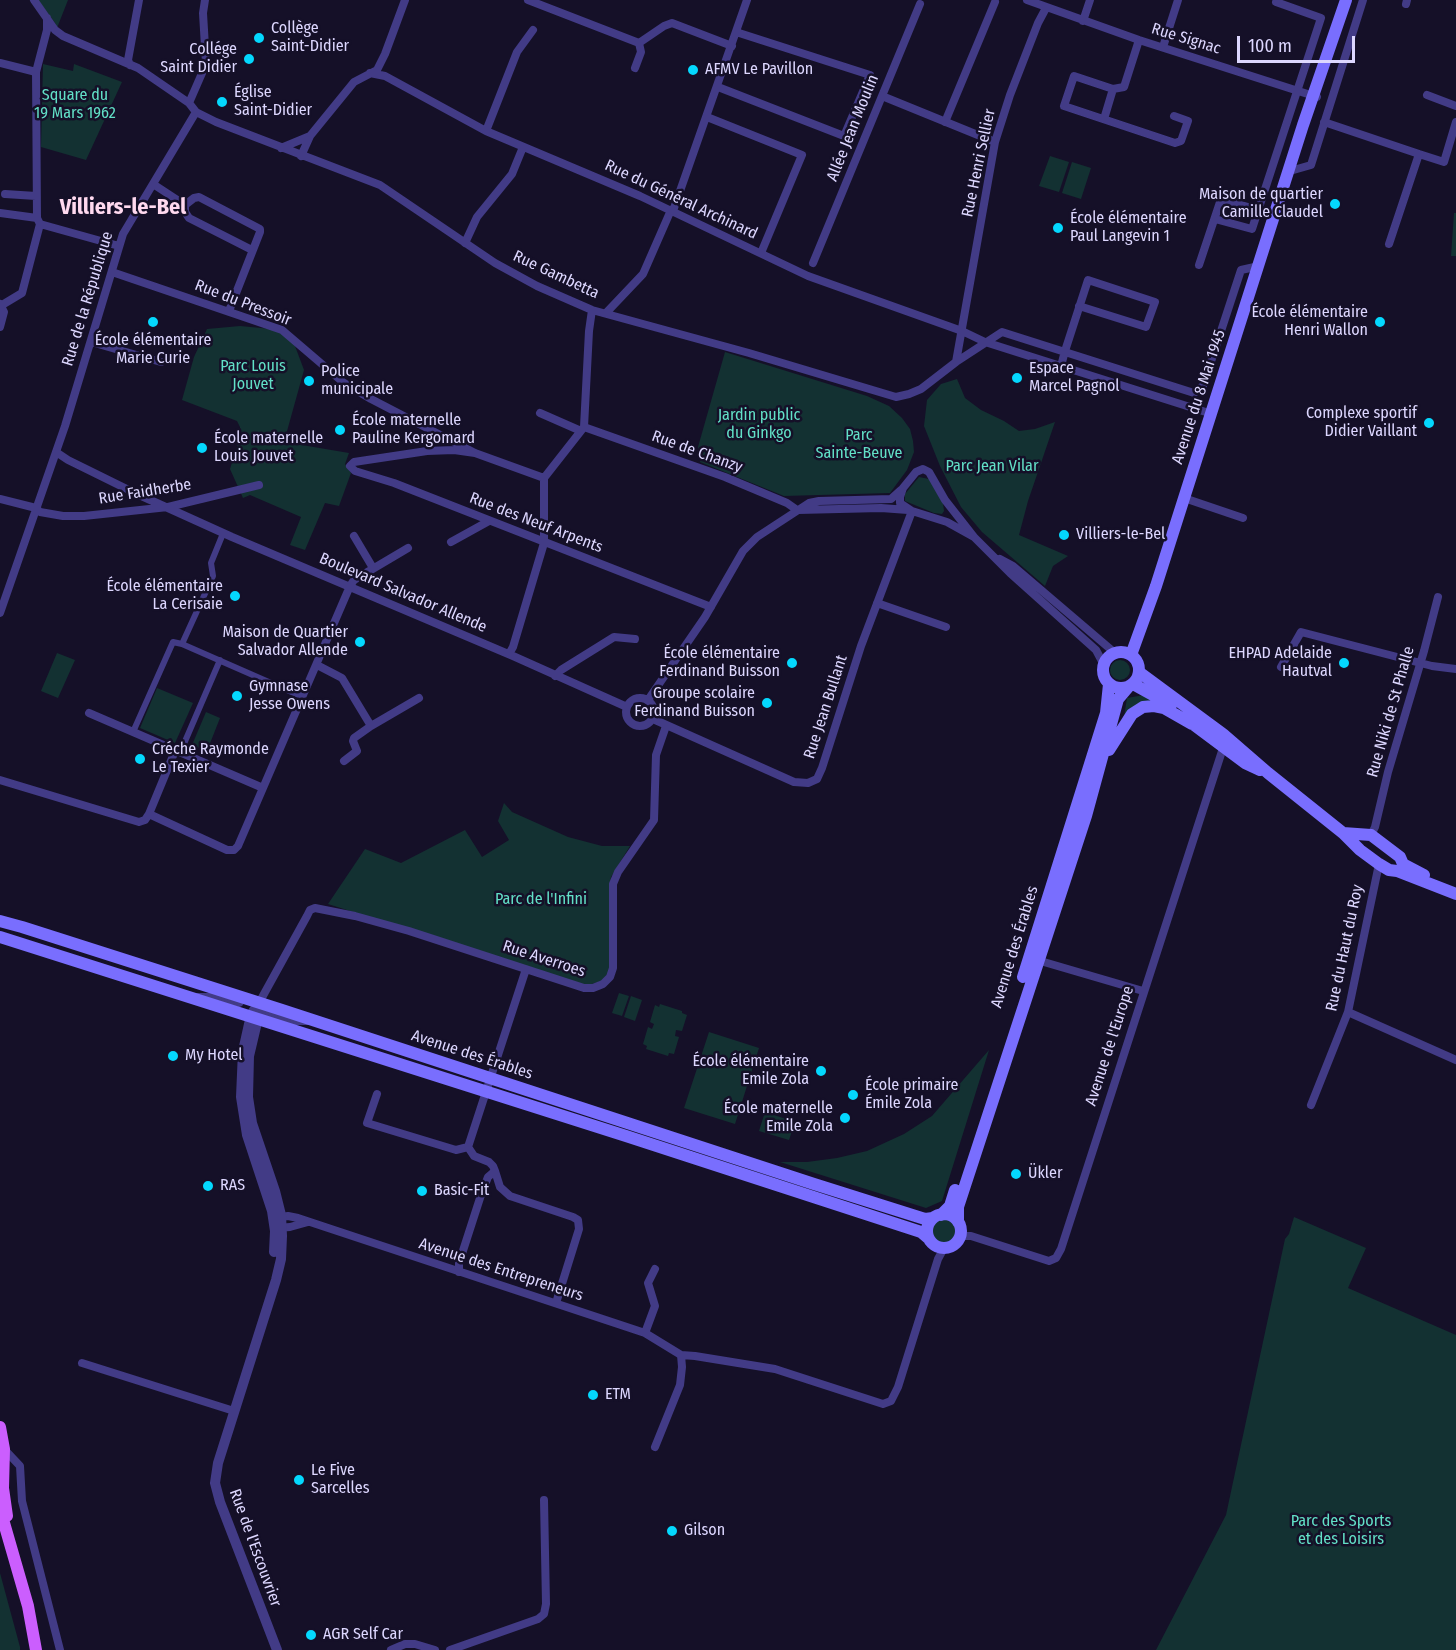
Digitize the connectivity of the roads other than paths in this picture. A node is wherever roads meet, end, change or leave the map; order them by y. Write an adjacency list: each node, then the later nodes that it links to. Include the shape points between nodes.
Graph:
1 (34, 0): 16 (street)
2 (139, 0): 25 (street)
3 (205, 0): 35 (street, via 206,64)
4 (405, 0): 28 (street, via 385,54 377,70)
5 (528, 0): 21 (street)
6 (747, 0): 19 (street)
7 (1028, 0): 15 (street, Rue Signac)
8 (1090, 0): 17 (street)
9 (1178, 0): 23 (street)
10 (1277, 0): 31 (street, via 1321,18)
11 (1346, 0): 34 (main road, Avenue du 8 Mai 1945)
12 (1363, 0): 42 (street)
13 (995, 2): 41 (street)
14 (920, 4): 33 (street, Allée Jean Moulin)
15 (1046, 8): 17 (street, Rue Signac); 46 (street, Rue Henri Sellier)
16 (47, 17): 25 (street, via 63,36); 27 (street)
17 (1083, 21): 20 (street, Rue Signac)
18 (533, 30): 44 (street, via 517,52)
19 (736, 32): 22 (street); 29 (street, via 870,75 844,136)
20 (1139, 40): 23 (street, Rue Signac); 30 (street, via 1124,87)
21 (639, 43): 22 (street, via 672,23); 26 (street, via 641,52)
22 (732, 46): 29 (street)
23 (1163, 47): 31 (street, Rue Signac)
24 (0, 63): 27 (street)
25 (130, 65): 35 (street)
26 (635, 68)
27 (36, 72): 54 (street)
28 (370, 73): 44 (street, Rue du Général Archinard, via 386,76); 45 (street, via 354,82)
29 (718, 87): 39 (street)
30 (1113, 89): 40 (street); 40 (street, via 1074,76 1064,106)
31 (1297, 90): 34 (street, Rue Signac); 57 (street)
32 (1427, 95): 36 (street)
33 (882, 96): 41 (street); 66 (street, Allée Jean Moulin)
34 (1316, 96): 51 (main road, Avenue du 8 Mai 1945, via 1309,126)
35 (189, 103): 37 (street)
36 (1456, 106)
37 (196, 112): 48 (street, Rue Gambetta); 52 (street, Rue de la République)
38 (1174, 116): 40 (street, via 1188,121 1181,141 1175,143)
39 (707, 117): 56 (street); 65 (street, via 802,155)
40 (1104, 119)
41 (945, 122): 46 (street)
42 (1324, 122): 49 (street); 51 (street, via 1311,165)
43 (1456, 122): 49 (street, via 1444,162)
44 (486, 131): 47 (street, Rue du Général Archinard)
45 (310, 136): 48 (street); 50 (street)
46 (995, 142): 76 (street, Rue Henri Sellier)
47 (523, 147): 56 (street, Rue du Général Archinard); 61 (street, via 512,174 477,217)
48 (280, 148): 50 (street, Rue Gambetta)
49 (1419, 154): 62 (street)
50 (301, 156): 61 (street, Rue Gambetta, via 380,185)
51 (1290, 171): 68 (main road, Avenue du 8 Mai 1945)
52 (153, 184): 55 (street); 63 (street, Rue de la République)
53 (5, 194): 54 (street)
54 (36, 196): 60 (street)
55 (185, 205): 64 (street, via 189,218); 64 (street, via 198,197 257,227 260,232)
56 (672, 210): 65 (street, Rue du Général Archinard); 74 (street, via 643,274)
57 (1258, 210): 59 (street, via 1252,229); 59 (street, via 1221,199)
58 (0, 213): 60 (street)
59 (1215, 219): 67 (street)
60 (38, 221): 63 (street); 70 (street, via 22,293)
61 (465, 243): 72 (street, Rue Gambetta, via 537,286)
62 (1389, 244)
63 (119, 246): 69 (street, Rue de la République)
64 (252, 250): 73 (street)
65 (761, 253): 76 (street, Rue du Général Archinard, via 808,276)
66 (813, 263)
67 (1199, 265)
68 (1259, 266): 79 (street, Rue Gambetta, via 1241,270 1203,386 1194,393); 84 (main road, Avenue du 8 Mai 1945)
69 (112, 272): 73 (street, Rue du Pressoir); 77 (street, Rue de la République)
70 (1, 304): 75 (street, via 4,316)
71 (1079, 306): 71 (street, via 1088,280 1155,302 1146,327); 79 (street)
72 (592, 310): 74 (street, Rue Gambetta); 85 (street)
73 (230, 311): 87 (street, Rue du Pressoir, via 282,330 353,389)
74 (606, 313): 81 (street, Rue Gambetta, via 896,397 921,389)
75 (0, 327)
76 (962, 331): 78 (street, Rue du Général Archinard); 81 (street)
77 (92, 342): 80 (street); 86 (street, Rue de la République)
78 (985, 342): 79 (street, Rue Gambetta, via 1002,332); 81 (street, Rue Gambetta); 82 (street, Rue du Général Archinard)
79 (1065, 351): 82 (street)
80 (161, 362)
81 (956, 362)
82 (1061, 366): 84 (street, Rue du Général Archinard)
83 (540, 414): 85 (street, Rue de Chanzy)
84 (1212, 414): 91 (main road, Avenue du 8 Mai 1945)
85 (583, 429): 88 (street); 95 (street, Rue de Chanzy, via 725,477)
86 (56, 452): 93 (street, Boulevard Salvador Allende); 94 (street, Rue de la République)
87 (475, 453): 88 (street, Rue du Pressoir); 98 (street, Rue des Neuf Arpents, via 428,451 354,462 350,466)
88 (544, 478): 103 (street)
89 (258, 485): 93 (street, Rue Faidherbe)
90 (903, 488): 95 (street, via 891,499 819,501); 96 (street, via 899,500); 101 (street, via 919,470 929,472 945,500)
91 (1184, 498): 97 (street); 117 (main road, Avenue du 8 Mai 1945)
92 (0, 499): 94 (street, Rue Faidherbe)
93 (168, 507): 94 (street, Rue Faidherbe, via 74,517); 107 (street, Boulevard Salvador Allende)
94 (36, 508): 111 (street, Rue de la République)
95 (797, 510): 96 (street); 110 (street, via 750,544)
96 (912, 511): 101 (street, via 947,522); 109 (street, Rue Jean Bullant)
97 (1243, 518)
98 (489, 521): 102 (street); 103 (street, Rue des Neuf Arpents)
99 (222, 536): 114 (street, via 211,562 213,576)
100 (354, 536): 106 (street)
101 (975, 537): 105 (street)
102 (451, 542)
103 (544, 543): 110 (street, Rue des Neuf Arpents); 116 (street)
104 (408, 548): 106 (street)
105 (994, 556): 115 (street, via 1013,566); 120 (street, via 1096,650)
106 (373, 568): 107 (street)
107 (350, 586): 116 (street, Boulevard Salvador Allende); 121 (street)
108 (1438, 597): 119 (street, Rue Niki de St Phalle)
109 (877, 603): 112 (street); 135 (street, Rue Jean Bullant, via 822,768 813,782 794,782)
110 (711, 607): 129 (street)
111 (0, 613)
112 (946, 627)
113 (635, 639): 124 (street, via 614,638)
114 (182, 644): 118 (street); 136 (street, via 173,642)
115 (1115, 653): 117 (main road); 120 (main road)
116 (509, 654): 124 (street, Boulevard Salvador Allende)
117 (1131, 656): 125 (main road, via 1137,663)
118 (220, 660): 127 (street); 138 (street)
119 (1420, 663): 122 (street, via 1301,632); 123 (street); 146 (street, Rue Niki de St Phalle, via 1376,827)
120 (1104, 664): 126 (main road, via 1103,673)
121 (316, 665): 127 (street); 134 (street, via 342,678)
122 (1281, 667)
123 (1456, 669)
124 (555, 676): 130 (street, Boulevard Salvador Allende)
125 (1134, 681): 126 (main road, via 1119,688); 133 (main road); 140 (main road, via 1223,734); 144 (main road, Avenue des Érables, via 1118,699)
126 (1109, 684): 168 (main road, Avenue des Érables, via 1106,713 950,1206)
127 (303, 697): 142 (street)
128 (419, 698): 134 (street)
129 (648, 700): 130 (street, via 636,699); 132 (street, via 655,711)
130 (627, 707): 132 (street, via 626,717 636,726 646,726)
131 (89, 713): 136 (street)
132 (653, 719): 135 (street, Rue Jean Bullant)
133 (1192, 724): 137 (main road); 144 (main road, Avenue des Érables, via 1154,706 1132,714 1110,747)
134 (371, 726): 139 (street, via 354,738 357,751)
135 (666, 726): 155 (street, Rue Averroes, via 656,754 654,820 613,884 610,977 603,984 584,988)
136 (133, 732): 138 (street)
137 (1223, 748): 140 (main road); 156 (street, Avenue de l'Europe)
138 (177, 752): 142 (street); 143 (street)
139 (344, 761)
140 (1268, 774): 145 (main road)
141 (0, 780): 143 (street, via 139,822)
142 (263, 788): 143 (street, via 234,850)
143 (149, 814)
144 (1086, 816): 154 (main road, Avenue des Érables)
145 (1342, 833): 146 (main road); 147 (main road)
146 (1367, 835): 147 (main road, via 1358,838); 149 (main road, via 1400,857)
147 (1358, 848): 148 (main road)
148 (1379, 864): 149 (main road, via 1389,870); 159 (street, Rue du Haut du Roy)
149 (1400, 868): 150 (main road); 151 (main road)
150 (1456, 887)
151 (1456, 894)
152 (0, 921): 158 (main road, Avenue des Érables)
153 (0, 937): 157 (main road, Avenue des Érables)
154 (1037, 960): 156 (street); 169 (main road, Avenue des Érables, via 958,1207)
155 (526, 969): 158 (street, Rue Averroes, via 409,931 315,908 310,910); 162 (street)
156 (1143, 991): 171 (street, Avenue de l'Europe, via 1056,1258 1049,1261)
157 (198, 998): 158 (main road, Avenue des Érables); 160 (street, via 240,1019)
158 (257, 1012): 160 (street); 162 (main road, Avenue des Érables, via 313,1020); 163 (main road, Avenue des Érables); 170 (street, via 249,1056 248,1097 252,1123 275,1191)
159 (1348, 1012): 161 (street); 165 (street, Rue du Haut du Roy)
160 (246, 1033): 170 (street, via 241,1070 242,1110)
161 (1456, 1060)
162 (490, 1078): 163 (street); 168 (main road, Avenue des Érables, via 814,1184 925,1218)
163 (486, 1093): 166 (street); 172 (main road, Avenue des Érables, via 921,1232)
164 (377, 1094): 166 (street, via 367,1123 456,1150)
165 (1311, 1105)
166 (468, 1147): 167 (street, via 474,1156 489,1162)
167 (495, 1172): 175 (street, via 488,1177 481,1195); 176 (street, via 500,1188 510,1196 578,1221 579,1229)
168 (937, 1216): 169 (main road, via 951,1216); 172 (main road, via 927,1227)
169 (958, 1222): 171 (main road)
170 (278, 1223): 175 (street, Avenue des Entrepreneurs, via 308,1222); 180 (street, Rue de l'Escouvrier, via 271,1294)
171 (960, 1236): 173 (main road, via 954,1245)
172 (928, 1238): 173 (main road, via 935,1246)
173 (944, 1248): 178 (street, Avenue des Entrepreneurs, via 891,1401 883,1404 775,1369)
174 (655, 1269): 177 (street, via 648,1283 655,1306)
175 (459, 1272): 176 (street, Avenue des Entrepreneurs)
176 (556, 1303): 177 (street, Avenue des Entrepreneurs)
177 (645, 1333): 178 (street, Avenue des Entrepreneurs)
178 (681, 1355): 182 (street, via 680,1385)
179 (82, 1363): 180 (street)
180 (234, 1411): 191 (street, Rue de l'Escouvrier, via 218,1462 217,1491)
181 (0, 1427): 183 (main road)
182 (655, 1447)
183 (4, 1449): 186 (main road, via 3,1488); 190 (street, via 20,1466 22,1501)
184 (544, 1500): 194 (street, via 544,1614)
185 (0, 1509): 186 (main road)
186 (14, 1559): 187 (main road)
187 (18, 1574): 188 (main road); 189 (main road)
188 (30, 1650)
189 (36, 1650)
190 (60, 1650)
191 (277, 1650)
192 (391, 1650): 193 (street, via 415,1644)
193 (435, 1650)
194 (450, 1650)

